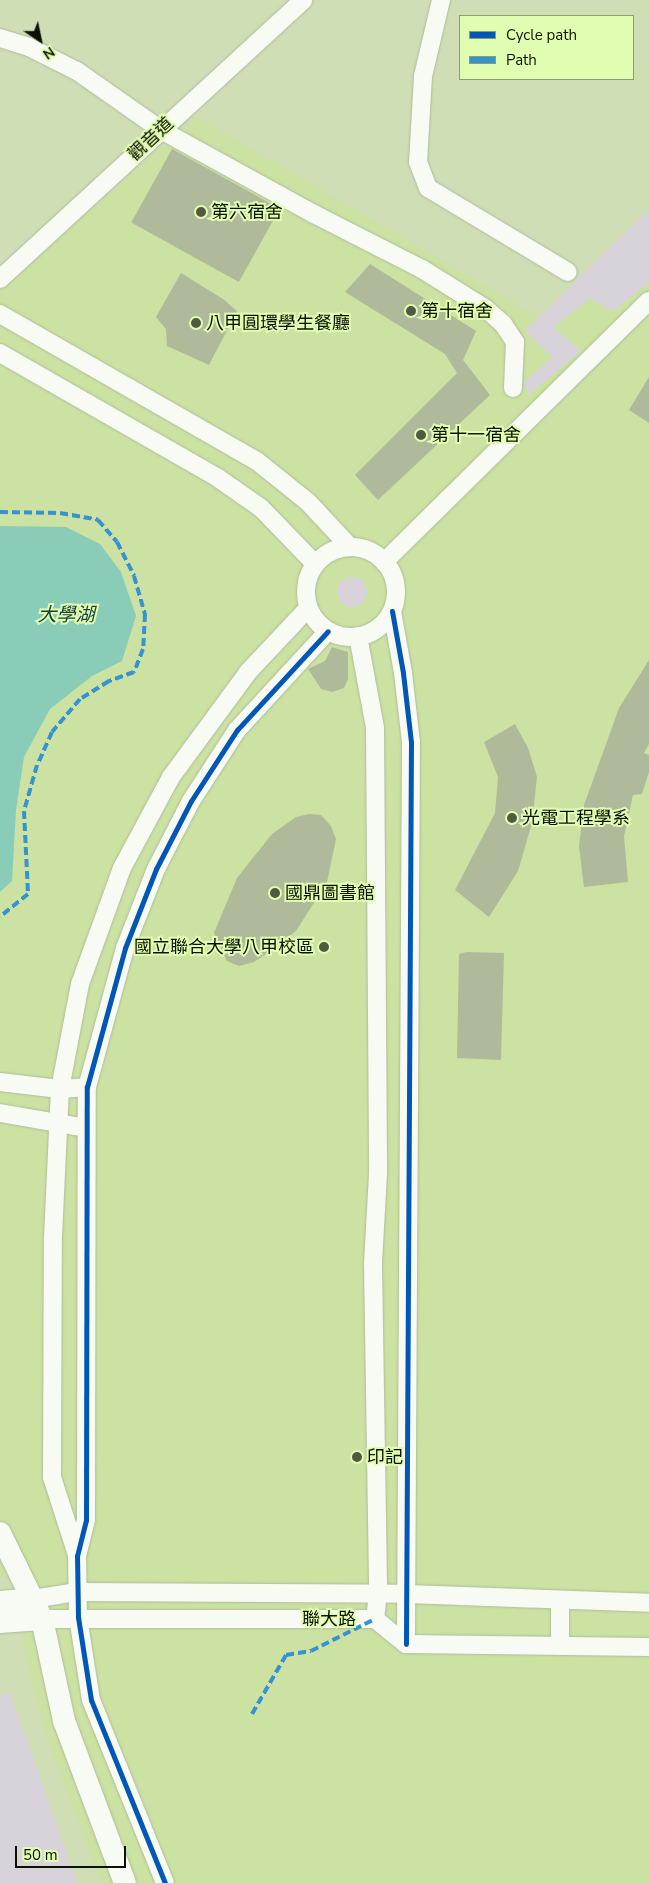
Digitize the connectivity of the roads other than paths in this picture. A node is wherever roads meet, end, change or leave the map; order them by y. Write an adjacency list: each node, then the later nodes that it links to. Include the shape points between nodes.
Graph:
1 (303, 0): 4 (street, 觀音道)
2 (441, 0): 5 (street, via 423,76 418,162 428,188)
3 (0, 38): 4 (street, via 29,47 77,71)
4 (161, 130): 6 (street, 觀音道); 10 (street, via 422,269 486,309 503,324 515,342)
5 (568, 272)
6 (0, 279)
7 (649, 300): 12 (street)
8 (0, 314): 11 (street, via 258,462 308,502)
9 (0, 353): 13 (street, via 218,478 261,508)
10 (513, 388)
11 (350, 547): 12 (street, via 363,548); 13 (street, via 331,552)
12 (384, 562): 15 (street, via 395,582)
13 (315, 564): 14 (street, via 305,593)
14 (308, 608): 16 (street); 20 (street, via 248,672 171,777 122,868 80,984)
15 (392, 611): 17 (street, via 378,627); 28 (street, via 404,673 411,742)
16 (328, 631): 17 (street); 19 (street, via 238,730 191,801 156,869 125,948)
17 (358, 636): 27 (street, via 375,728 378,1174 373,1264)
18 (0, 1082): 20 (street)
19 (87, 1087): 20 (street); 23 (street)
20 (60, 1089): 22 (street)
21 (0, 1113): 22 (street)
22 (58, 1125): 23 (street); 25 (street, via 53,1237 52,1477)
23 (86, 1128): 25 (street, via 86,1520)
24 (0, 1533): 32 (street)
25 (77, 1556): 26 (street)
26 (77, 1592): 27 (street, 聯大路); 32 (street, 聯大路); 33 (street)
27 (378, 1594): 28 (street, 聯大路); 34 (street)
28 (408, 1594): 29 (street, 聯大路); 36 (street)
29 (560, 1600): 31 (street, 聯大路); 37 (street)
30 (0, 1602): 32 (street, 聯大路)
31 (649, 1603)
32 (37, 1609): 33 (street, 聯大路); 35 (street, 聯大路); 39 (street, via 64,1721)
33 (78, 1617): 34 (street, 聯大路); 40 (street, via 91,1700)
34 (374, 1619): 36 (street, 聯大路)
35 (0, 1622)
36 (406, 1644): 37 (street)
37 (560, 1646): 38 (street)
38 (649, 1647)
39 (125, 1883)
40 (165, 1883)

